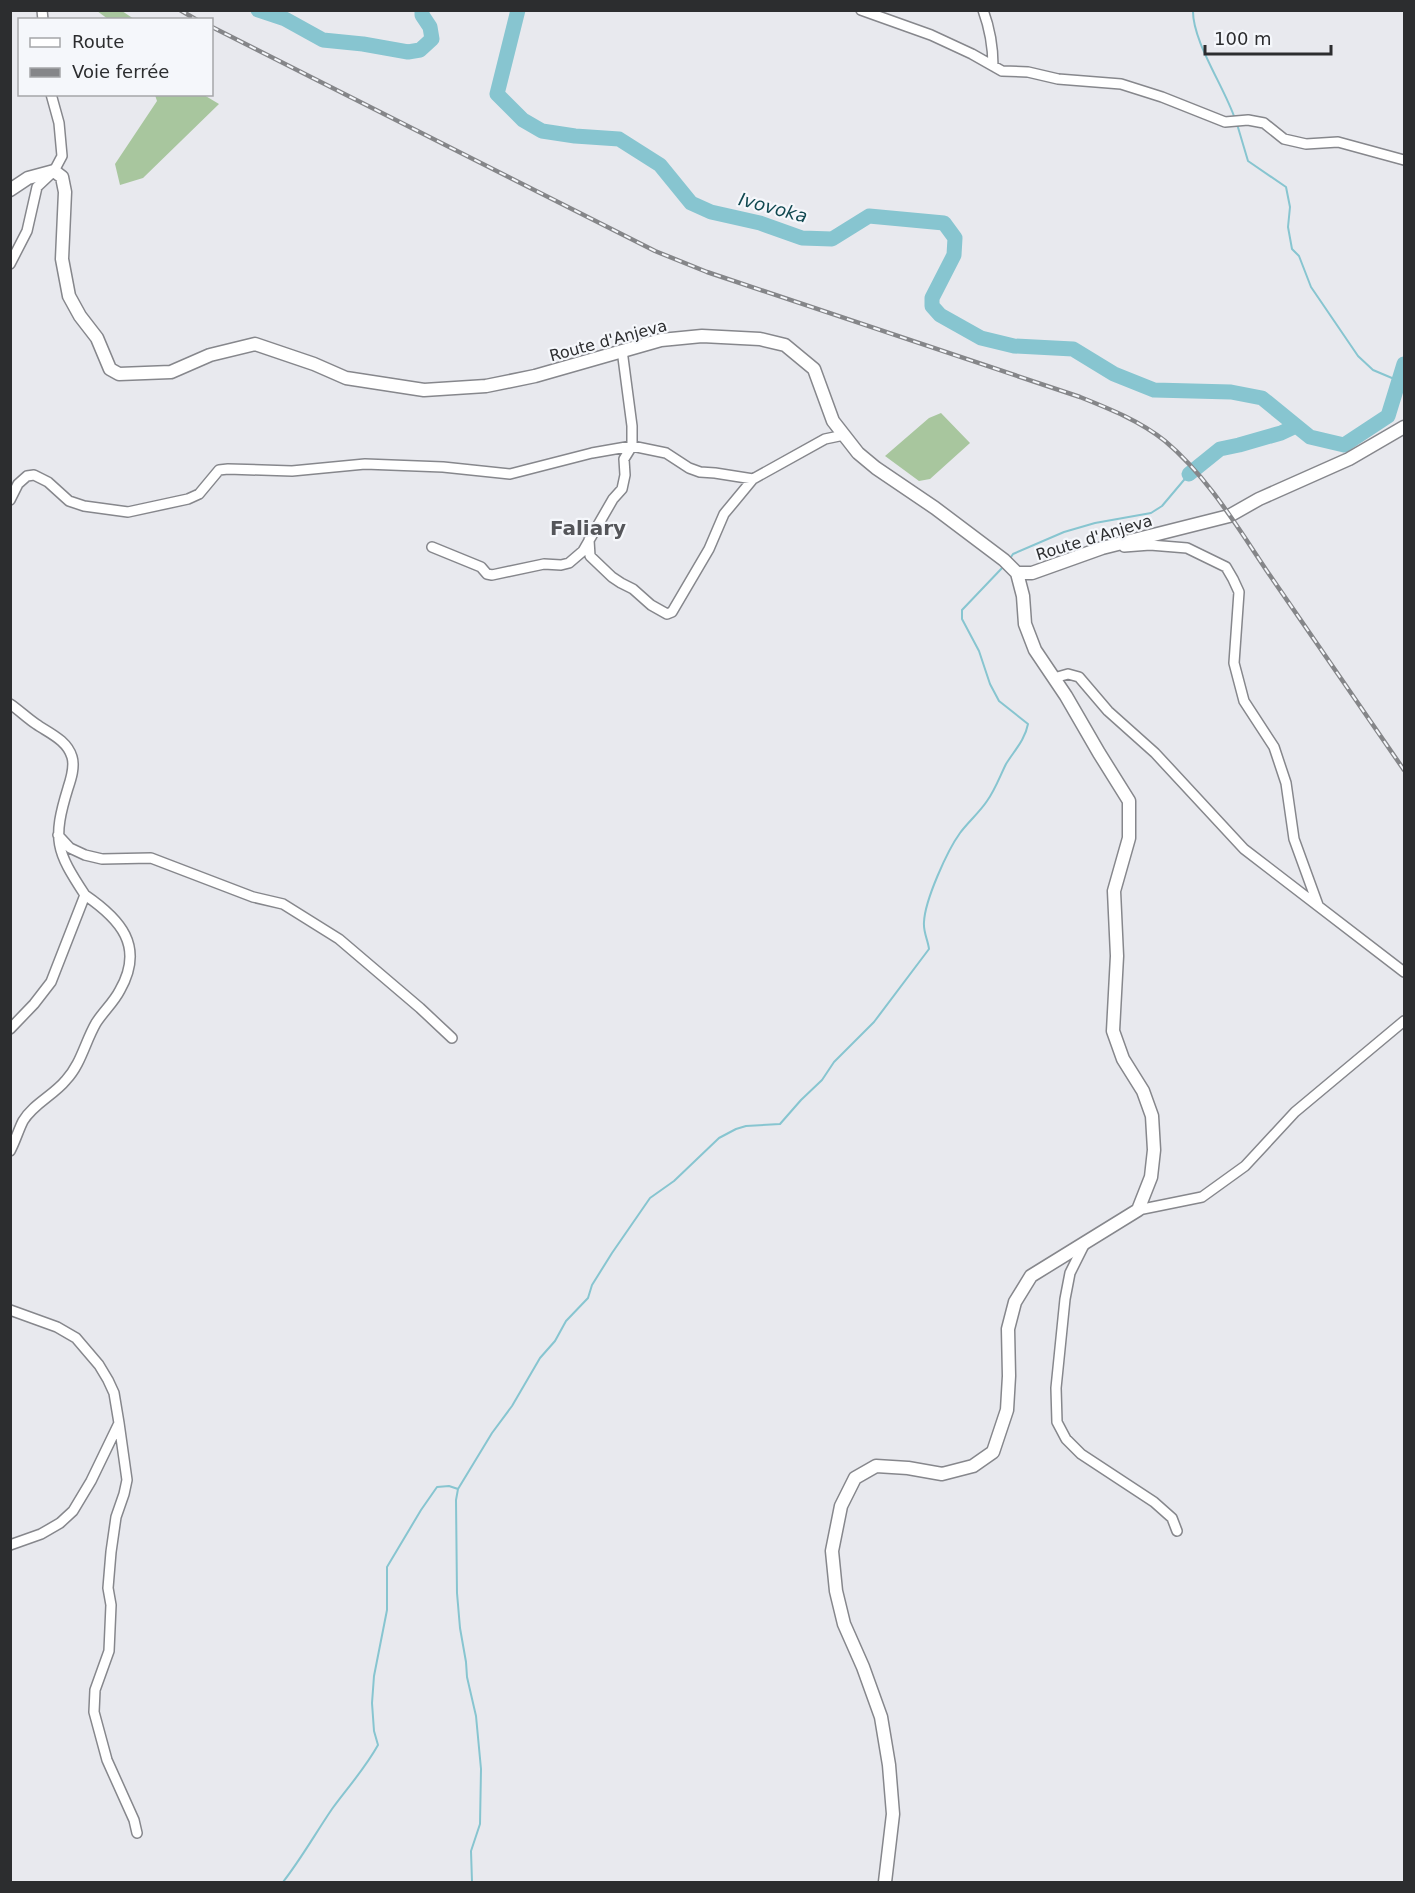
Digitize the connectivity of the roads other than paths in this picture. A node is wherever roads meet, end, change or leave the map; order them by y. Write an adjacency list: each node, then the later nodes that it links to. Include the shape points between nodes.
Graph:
1 (861, 10): 3 (street, via 931,35)
2 (983, 10): 3 (street, via 990,29)
3 (993, 66): 5 (street, via 1002,71 1058,79 1121,84 1225,122 1264,123 1284,139 1306,144 1338,142)
4 (52, 96): 6 (street, via 62,147)
5 (1404, 160)
6 (54, 171): 7 (street, via 28,178); 8 (street, via 37,187 27,231); 9 (street, Route d'Anjeva, via 62,177 65,192 62,259 69,296 98,338 110,369 119,374 171,372 210,354 255,344 346,378 424,390 486,386)
7 (10, 190)
8 (10, 264)
9 (622, 350): 11 (street, Route d'Anjeva, via 702,336 760,339 785,345 814,369 833,421); 12 (street)
10 (1404, 427): 17 (street, Route d'Anjeva, via 1349,459 1229,516)
11 (844, 435): 13 (street, via 825,439); 19 (street, Route d'Anjeva, via 876,468)
12 (632, 447): 13 (street, via 666,453 700,472); 14 (street, via 510,474 365,464 292,471 228,468 219,470 199,494 188,499 129,512 69,501 34,475 18,484); 15 (street, via 624,459 622,489)
13 (753, 479): 15 (street, via 724,514 709,549 672,612 667,614 603,569 590,556)
14 (10, 500)
15 (589, 540): 16 (street, via 569,563 492,574)
16 (432, 547)
17 (1102, 548): 18 (street, Route d'Anjeva); 25 (street, via 1187,548 1226,567 1239,592 1234,663 1244,701 1274,747 1286,783 1294,839)
18 (1046, 569): 19 (street, Route d'Anjeva, via 1032,573); 20 (street)
19 (1015, 571): 20 (street)
20 (1023, 596): 21 (street, via 1025,624 1035,650)
21 (1054, 678): 25 (street, via 1068,674 1079,677 1244,849); 31 (street, via 1129,801 1129,838 1114,891 1117,956 1113,1031 1152,1116 1151,1177)
22 (10, 704): 23 (street, via 65,744 73,758)
23 (58, 836): 24 (street, via 66,867); 29 (street, via 85,855 102,859 151,858 253,897 283,904 339,939)
24 (85, 895): 28 (street, via 51,982); 30 (street, via 113,916 128,940 130,963 121,990 95,1024 75,1068 23,1121)
25 (1318, 905): 26 (street)
26 (1404, 972)
27 (1404, 1021): 31 (street, via 1295,1112 1245,1166 1202,1197)
28 (10, 1029)
29 (452, 1038)
30 (10, 1151)
31 (1138, 1210): 32 (street)
32 (1086, 1241): 35 (street, via 1070,1273 1065,1299 1056,1388 1057,1422 1081,1454 1154,1502 1172,1518); 38 (street, via 1031,1276 1015,1302 1008,1329 1007,1410 993,1452 973,1466 942,1474 876,1466 855,1478 841,1506 832,1551 836,1591 844,1624 881,1717 889,1766 893,1814)
33 (10, 1310): 34 (street, via 76,1338 108,1380)
34 (119, 1423): 36 (street, via 73,1511 41,1534); 37 (street, via 127,1480 111,1552 109,1651 95,1690 94,1713 107,1760)
35 (1177, 1531)
36 (10, 1545)
37 (137, 1833)
38 (885, 1882)

